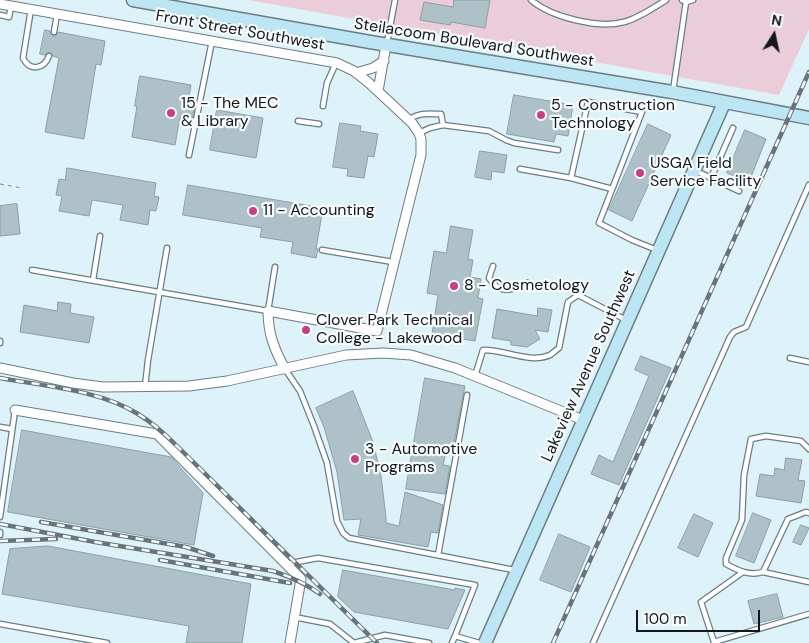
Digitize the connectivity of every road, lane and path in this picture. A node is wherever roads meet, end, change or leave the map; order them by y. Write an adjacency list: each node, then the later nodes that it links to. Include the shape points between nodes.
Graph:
1 (133, 0): 14 (main road, Steilacoom Boulevard Southwest)
2 (394, 0): 14 (lane)
3 (531, 0): 4 (lane, via 553,13 602,24 624,22)
4 (666, 0)
5 (693, 0): 6 (lane)
6 (684, 1): 20 (lane)
7 (0, 4): 8 (street, Front Street Southwest)
8 (11, 6): 9 (street, Front Street Southwest); 11 (lane, via 9,17)
9 (31, 9): 10 (street, Front Street Southwest); 15 (lane, via 22,58 34,68 44,65)
10 (57, 14): 12 (lane); 13 (street, Front Street Southwest)
11 (0, 16)
12 (54, 32)
13 (212, 41): 17 (street, Front Street Southwest); 31 (lane)
14 (386, 45): 16 (street); 20 (main road, Steilacoom Boulevard Southwest)
15 (50, 56)
16 (384, 61): 18 (street); 19 (street)
17 (336, 63): 18 (street, Front Street Southwest); 22 (lane, via 327,83)
18 (356, 73): 19 (street, Front Street Southwest)
19 (378, 91): 24 (street, Front Street Southwest)
20 (672, 92): 21 (main road, Steilacoom Boulevard Southwest)
21 (724, 103): 23 (main road, Steilacoom Boulevard Southwest); 33 (main road, Lakeview Avenue Southwest)
22 (323, 106)
23 (809, 118)
24 (409, 120): 27 (lane, via 424,114 441,114); 29 (street, Front Street Southwest)
25 (298, 121): 26 (lane)
26 (319, 124)
27 (443, 125): 29 (lane); 30 (lane, via 490,131 514,143)
28 (733, 128): 35 (lane)
29 (420, 133): 45 (street, via 422,155)
30 (558, 150)
31 (189, 155)
32 (520, 169): 34 (lane)
33 (694, 171): 35 (lane); 44 (main road, Lakeview Avenue Southwest)
34 (571, 178): 39 (lane); 39 (lane, via 588,102 642,112)
35 (711, 178): 40 (lane)
36 (0, 184): 38 (path)
37 (809, 185): 85 (lane, via 746,327 730,337)
38 (22, 188)
39 (612, 189): 44 (lane, via 599,223)
40 (740, 190)
41 (100, 236): 49 (lane)
42 (167, 248): 51 (lane)
43 (322, 250): 45 (lane)
44 (659, 250): 53 (main road, Lakeview Avenue Southwest)
45 (393, 262): 52 (street, via 377,331)
46 (493, 266): 50 (lane, via 489,278 495,286 510,290)
47 (275, 267): 52 (lane)
48 (32, 270): 49 (lane)
49 (92, 280): 51 (lane)
50 (527, 283)
51 (160, 292): 52 (lane); 59 (lane)
52 (268, 311): 57 (street, via 271,340)
53 (627, 320): 58 (lane, via 578,295 568,302 559,348 549,355 533,358 483,350); 62 (main road, Lakeview Avenue Southwest)
54 (790, 358): 55 (lane)
55 (809, 362)
56 (0, 368): 59 (street, via 80,384)
57 (285, 369): 58 (street, via 346,355 383,353 411,355); 59 (street, via 227,382); 68 (lane, via 300,391 327,463 337,521 343,533 349,538)
58 (474, 376): 62 (street)
59 (145, 387)
60 (467, 395): 68 (lane)
61 (16, 410): 64 (lane); 69 (street, via 158,434)
62 (583, 420): 70 (main road, Lakeview Avenue Southwest)
63 (0, 427): 64 (lane)
64 (12, 429): 67 (lane)
65 (809, 450): 71 (lane, via 801,442 766,436 751,439 744,475 742,520 726,558 726,564)
66 (809, 513): 72 (lane, via 788,520)
67 (0, 517)
68 (438, 556): 70 (lane)
69 (286, 564): 75 (street, via 301,579); 77 (lane, via 318,558 474,585)
70 (516, 571): 84 (main road, Lakeview Avenue Southwest)
71 (743, 572): 72 (lane, via 754,575); 74 (lane, via 701,602 714,642)
72 (763, 572): 73 (lane)
73 (809, 582)
74 (809, 614)
75 (294, 617): 78 (lane, via 330,624 354,643 385,635); 80 (street)
76 (0, 624): 79 (lane)
77 (455, 636): 82 (lane); 83 (lane)
78 (410, 641): 81 (lane)
79 (107, 643)
80 (290, 643)
81 (429, 643)
82 (452, 643)
83 (479, 643)
84 (485, 643)
85 (593, 643)

